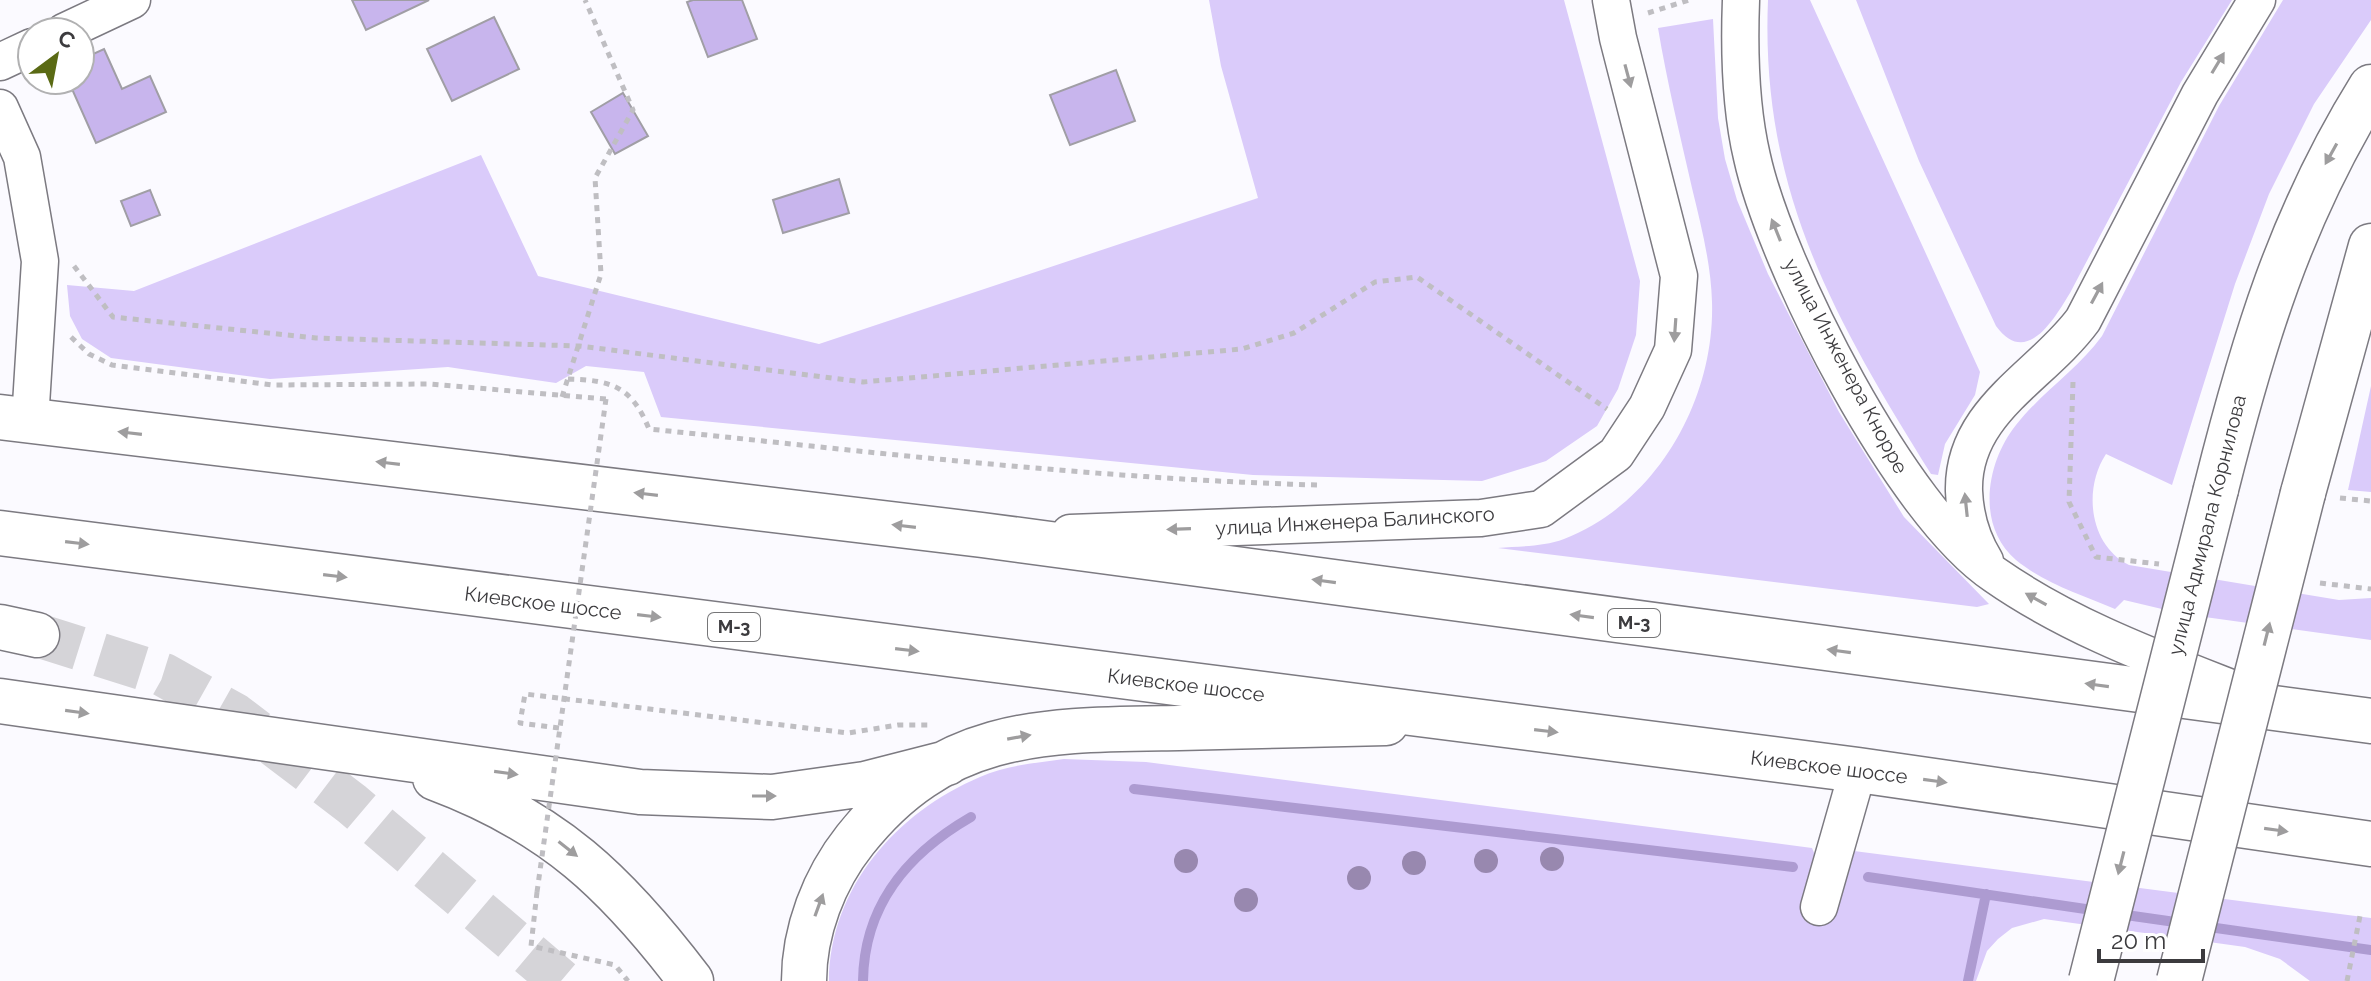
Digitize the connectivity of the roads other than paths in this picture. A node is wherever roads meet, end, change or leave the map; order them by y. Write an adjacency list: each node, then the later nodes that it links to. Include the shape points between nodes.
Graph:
1 (132, 0): 5 (street)
2 (1611, 0): 11 (street, улица Инженера Балинского, one-way to 11, via 1679,276 1673,350 1647,407 1616,454 1541,509 1481,518)
3 (1741, 0): 12 (street, улица Инженера Кнорре, one-way to 3, via 1951,537 1917,496 1859,399 1790,265 1751,155 1741,75)
4 (2257, 0): 12 (street, one-way to 4, via 1965,510 1968,456 1979,431 2083,320 2200,94)
5 (96, 17)
6 (2371, 87): 24 (main road, улица Адмирала Корнилова, one-way to 24, bridge, via 2325,165 2285,253 2246,373)
7 (0, 108): 9 (street, via 22,157 40,261)
8 (2371, 246): 25 (main road, one-way to 8, bridge)
9 (15, 419): 11 (main road, М-3, one-way to 9)
10 (0, 533): 16 (main road, Киевское шоссе / М-3, one-way to 16)
11 (982, 535): 14 (main road, М-3, one-way to 11)
12 (1995, 576): 14 (street, улица Инженера Кнорре, one-way to 12, via 2104,637)
13 (0, 701): 18 (main road, one-way to 18)
14 (2285, 710): 15 (main road, М-3)
15 (2371, 721)
16 (1468, 722): 17 (main road, one-way to 16, via 1072,729); 19 (main road, Киевское шоссе / М-3, one-way to 19)
17 (940, 744): 18 (main road, one-way to 17, via 640,792 772,797 865,784); 23 (main road, one-way to 17, via 820,901 844,854)
18 (373, 754): 22 (main road, one-way to 22, via 459,787 561,843 611,883)
19 (1858, 770): 20 (main road, Киевское шоссе / М-3, one-way to 20); 21 (street)
20 (2371, 844)
21 (1819, 907)
22 (691, 981)
23 (804, 981)
24 (2091, 981)
25 (2179, 981)

